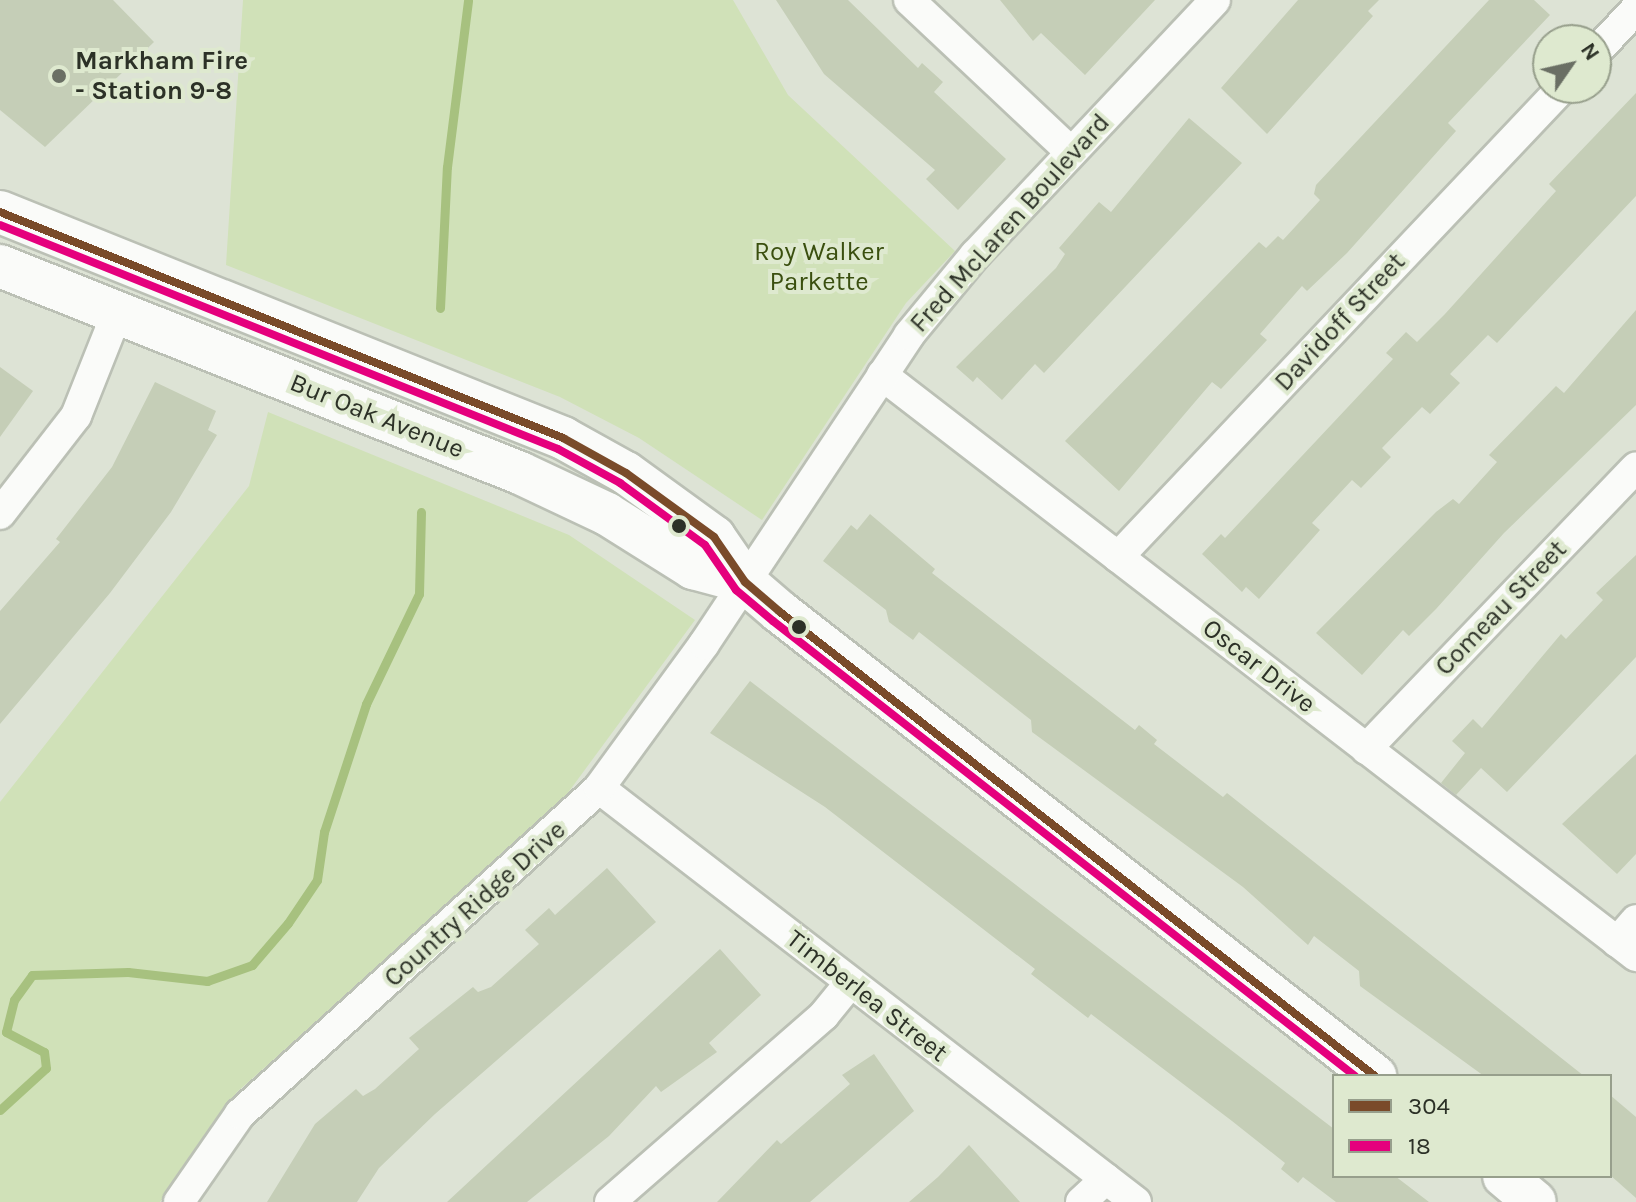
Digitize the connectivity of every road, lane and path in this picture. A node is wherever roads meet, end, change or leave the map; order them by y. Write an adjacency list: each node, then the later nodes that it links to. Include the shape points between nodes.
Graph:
1 (909, 0): 6 (street)
2 (1215, 0): 6 (street, Fred McLaren Boulevard)
3 (1636, 9): 4 (street)
4 (1612, 35)
5 (1547, 104): 13 (street, Davidoff Street)
6 (1071, 152): 10 (street, Fred McLaren Boulevard, via 944,290)
7 (0, 212): 14 (street, Bur Oak Avenue, via 574,443 714,537)
8 (0, 266): 9 (street, Bur Oak Avenue)
9 (117, 313): 12 (street, via 76,416); 14 (street, Bur Oak Avenue, via 532,478 607,514 693,568)
10 (882, 375): 13 (street, Oscar Drive); 14 (street, Fred McLaren Boulevard)
11 (1636, 467): 15 (street, Comeau Street)
12 (0, 514)
13 (1118, 557): 15 (street, Oscar Drive)
14 (745, 582): 16 (street, Country Ridge Drive); 19 (street, Bur Oak Avenue)
15 (1366, 749): 17 (street, Oscar Drive)
16 (599, 788): 18 (street, Timberlea Street); 21 (street, Country Ridge Drive, via 240,1114)
17 (1630, 939)
18 (850, 983): 20 (street, Timberlea Street); 22 (street, via 824,1015)
19 (1372, 1074)
20 (1106, 1179): 23 (street); 24 (street, Timberlea Street)
21 (179, 1202)
22 (610, 1202)
23 (1081, 1202)
24 (1136, 1202)

